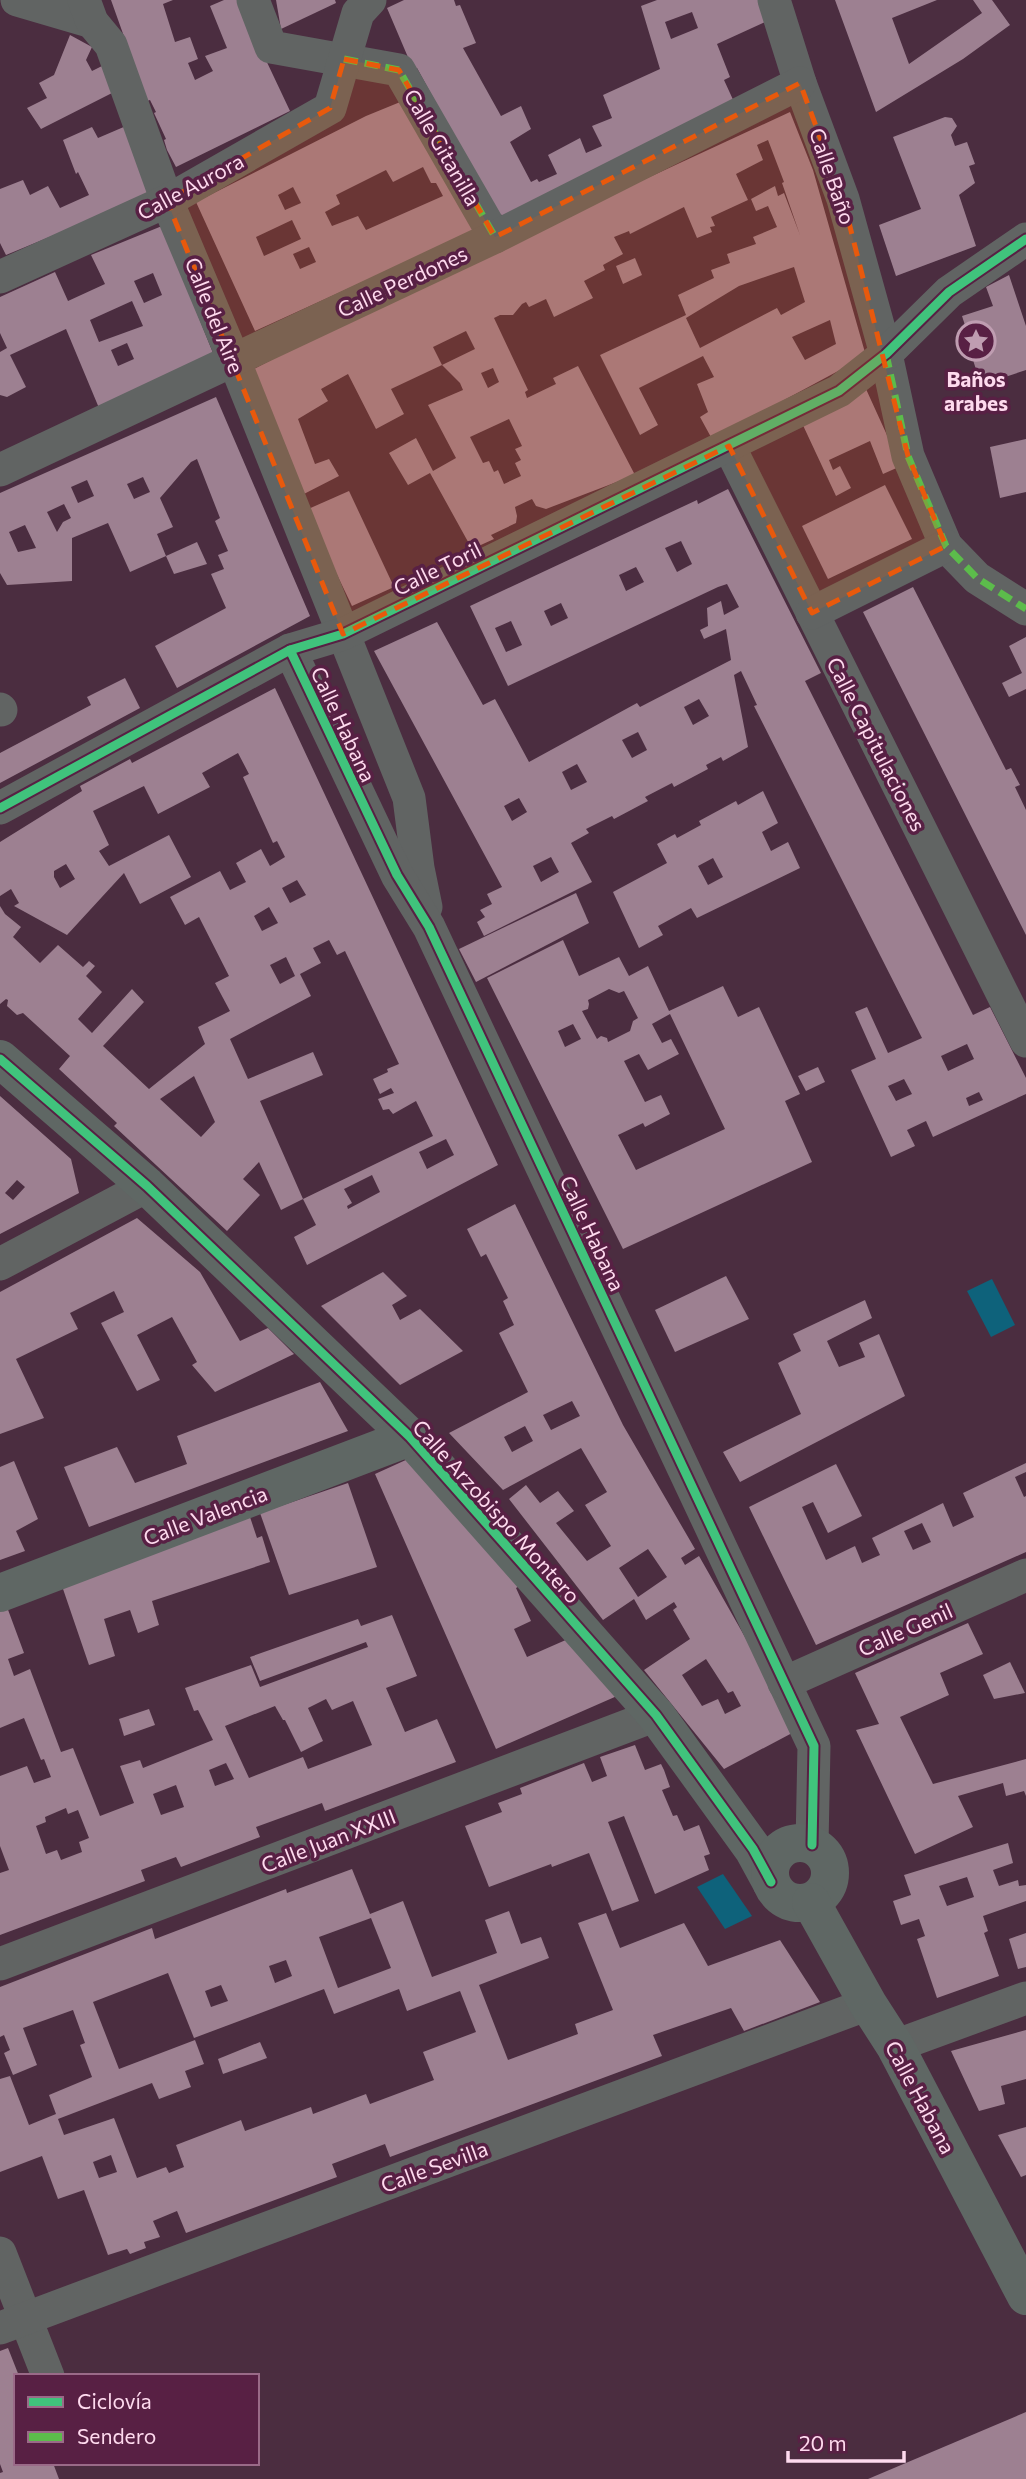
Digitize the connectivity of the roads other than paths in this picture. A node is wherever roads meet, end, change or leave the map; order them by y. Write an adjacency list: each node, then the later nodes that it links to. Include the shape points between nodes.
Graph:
1 (17, 0): 5 (street)
2 (253, 0): 6 (street, via 271,47)
3 (370, 0): 6 (street, Calle Aurora, via 358,13)
4 (774, 0): 7 (street, Calle Baño)
5 (88, 11): 8 (street, Calle del Aire, via 111,45)
6 (344, 59): 8 (street, Calle Aurora, via 330,108); 9 (street, Calle Gitanilla, via 399,71)
7 (800, 83): 9 (street, Calle Perdones); 12 (street, Calle Baño, via 844,199)
8 (167, 201): 11 (street, Calle Aurora); 13 (street, Calle del Aire)
9 (495, 237): 13 (street, Calle Perdones)
10 (1026, 239): 12 (street, Calle Toril, via 949,292)
11 (0, 277)
12 (886, 354): 14 (street, Calle Toril, via 839,391); 16 (street, Calle Baño, via 908,456)
13 (234, 360): 15 (street, Calle Perdones); 19 (street, Calle del Aire)
14 (729, 446): 18 (street, Calle Capitulaciones); 19 (street, Calle Toril)
15 (0, 470)
16 (946, 546): 17 (street, via 977,578); 18 (street)
17 (1026, 609)
18 (812, 613): 23 (street, Calle Capitulaciones)
19 (343, 634): 20 (street, Calle Toril); 22 (street, Calle Habana, via 409,798)
20 (290, 650): 21 (street, Calle Toril); 22 (street, Calle Habana, via 397,875)
21 (0, 808)
22 (429, 927): 30 (street, Calle Habana)
23 (1026, 1041)
24 (0, 1059): 25 (street, Calle Arzobispo Montero)
25 (147, 1186): 26 (street); 27 (street, Calle Arzobispo Montero)
26 (0, 1264)
27 (410, 1437): 29 (street, Calle Valencia); 31 (street, Calle Arzobispo Montero)
28 (1026, 1575): 30 (street, Calle Genil)
29 (0, 1593)
30 (784, 1683): 32 (street, Calle Habana, via 814,1746)
31 (656, 1715): 33 (street, Calle Arzobispo Montero, via 753,1849); 35 (street, Calle Juan XXIII)
32 (811, 1845): 33 (street, via 795,1843 778,1853 772,1862); 34 (street, via 824,1855 830,1879 820,1897)
33 (771, 1882): 34 (street, via 788,1901)
34 (811, 1902): 37 (street, Calle Habana)
35 (0, 1964)
36 (1026, 1998): 38 (street)
37 (868, 2004): 38 (street, Calle Habana); 41 (street, Calle Sevilla)
38 (895, 2046): 40 (street, Calle Habana)
39 (0, 2253): 41 (street)
40 (1026, 2296)
41 (13, 2323): 42 (street)
42 (47, 2374)

